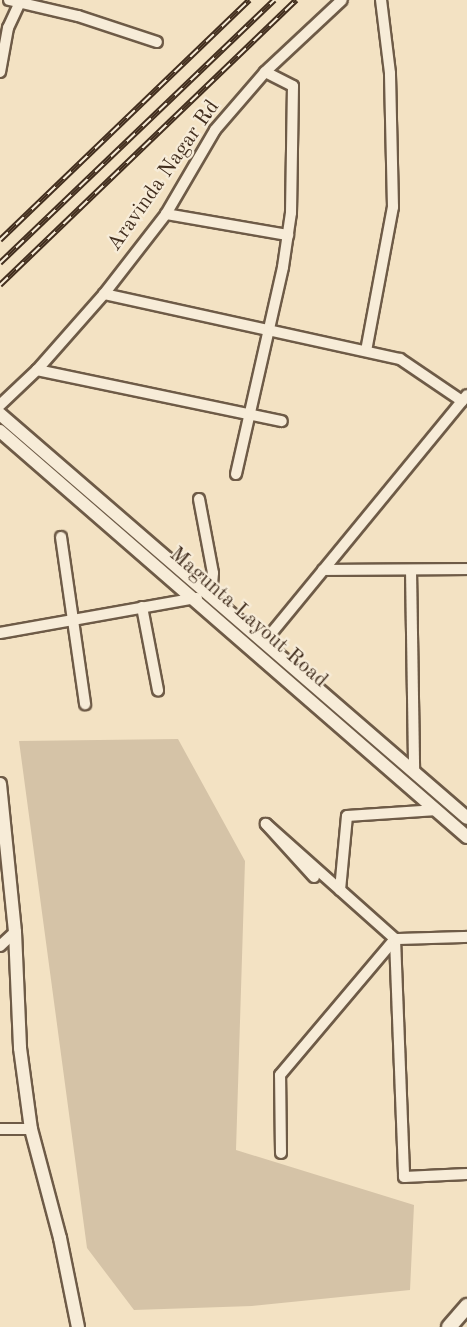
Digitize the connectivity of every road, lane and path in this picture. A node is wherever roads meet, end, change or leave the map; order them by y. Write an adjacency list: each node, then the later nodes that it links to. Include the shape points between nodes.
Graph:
1 (342, 0): 7 (street, Aravinda Nagar Rd)
2 (381, 0): 12 (street, via 390,73 393,207)
3 (14, 1): 4 (street); 5 (street, via 78,16)
4 (4, 28): 6 (street)
5 (157, 42)
6 (0, 72)
7 (265, 72): 8 (street, Aravinda Nagar Rd, via 215,130); 9 (street, via 294,86)
8 (166, 214): 9 (street); 10 (street, Aravinda Nagar Rd)
9 (288, 235): 11 (street)
10 (104, 294): 11 (street); 13 (street, Aravinda Nagar Rd)
11 (269, 331): 12 (street); 17 (street)
12 (366, 351): 14 (street, via 416,368)
13 (38, 370): 15 (street, Aravinda Nagar Rd); 17 (street)
14 (464, 398): 24 (street)
15 (0, 405)
16 (0, 414): 26 (street, Magunta Layout Road)
17 (248, 415): 18 (street); 20 (street)
18 (282, 421)
19 (0, 431): 27 (street, Magunta Layout Road)
20 (236, 474)
21 (199, 498): 26 (street, via 213,573)
22 (61, 537): 29 (street)
23 (467, 569): 25 (street)
24 (323, 570): 25 (street); 31 (street)
25 (411, 570): 34 (street)
26 (212, 596): 31 (street, Magunta Layout Road)
27 (196, 598): 28 (street); 36 (street, Magunta Layout Road)
28 (142, 608): 29 (street); 32 (street)
29 (72, 621): 30 (street); 33 (street)
30 (0, 633)
31 (265, 641): 34 (street, Magunta Layout Road)
32 (158, 690)
33 (85, 704)
34 (414, 771): 37 (street, Magunta Layout Road)
35 (0, 784): 39 (street)
36 (437, 810): 38 (street, Magunta Layout Road); 41 (street, via 347,816)
37 (467, 818)
38 (467, 837)
39 (4, 840): 42 (street)
40 (314, 877): 41 (street, via 266,824)
41 (340, 890): 44 (street)
42 (15, 932): 45 (street); 47 (street, via 20,1048)
43 (467, 937): 44 (street)
44 (395, 939): 48 (street, via 280,1075); 49 (street, via 404,1178)
45 (0, 946)
46 (0, 1129): 47 (street)
47 (31, 1129): 51 (street, via 60,1238)
48 (281, 1153)
49 (467, 1174)
50 (467, 1306): 52 (main road)
51 (78, 1327)
52 (449, 1327)

